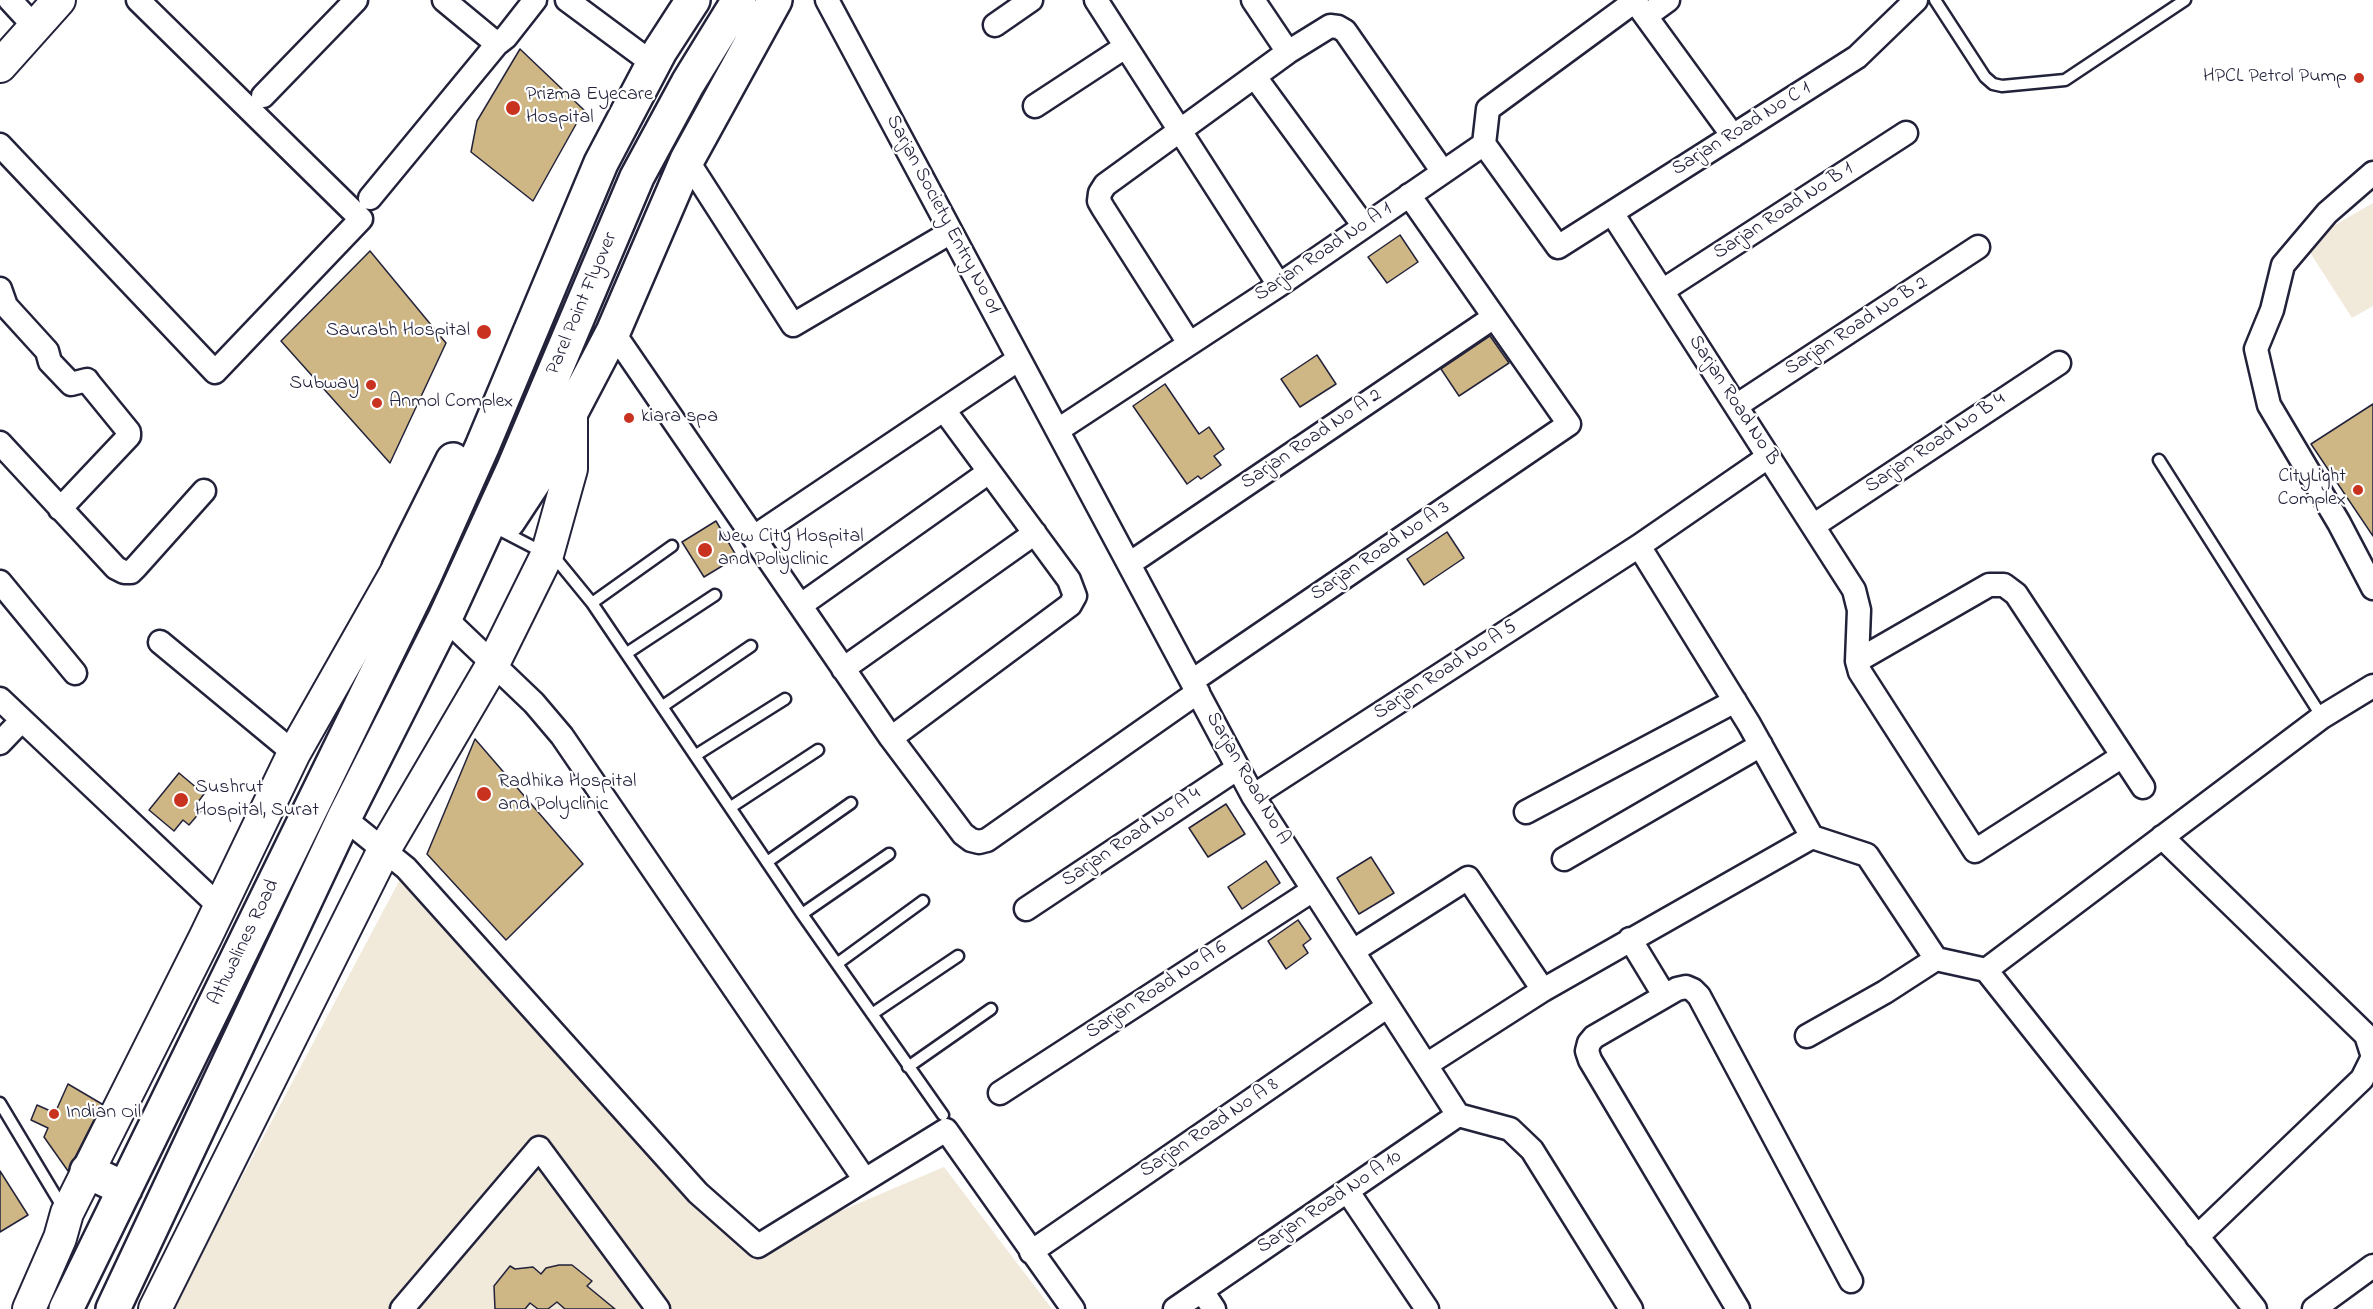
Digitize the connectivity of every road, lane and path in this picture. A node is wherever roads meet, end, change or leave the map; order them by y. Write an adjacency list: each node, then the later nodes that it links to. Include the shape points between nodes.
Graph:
1 (10, 0): 22 (street)
2 (59, 0): 22 (street)
3 (138, 0): 35 (street, via 361,219 215,372)
4 (356, 0): 29 (street)
5 (444, 0): 23 (street)
6 (535, 0): 23 (street)
7 (567, 0): 26 (street)
8 (669, 0): 26 (main road)
9 (693, 0): 71 (main road, Parel Point Flyover, via 660,51 601,163 482,447)
10 (739, 0): 77 (main road, Parel Point Flyover, via 637,177 513,470)
11 (775, 0): 36 (main road)
12 (827, 0): 43 (street, Sarjan Society Entry No 01)
13 (1031, 0): 21 (street)
14 (1096, 0): 24 (street)
15 (1253, 0): 25 (street)
16 (1668, 0): 20 (street)
17 (1916, 0): 33 (street, Sarjan Road No C 1, via 1857,57)
18 (1935, 0): 19 (lane, via 1984,77 2002,86 2065,80)
19 (2185, 0)
20 (1639, 6): 33 (street); 34 (street, via 1488,109)
21 (995, 25)
22 (36, 27): 27 (street)
23 (497, 44): 40 (street)
24 (1125, 47): 30 (street); 31 (street)
25 (1288, 52): 28 (street); 37 (street, via 1330,26 1345,31)
26 (644, 57): 71 (main road, via 584,161)
27 (0, 66)
28 (1255, 77): 31 (street); 42 (street)
29 (263, 96)
30 (1035, 106)
31 (1179, 130): 45 (street); 50 (street, via 1105,185 1099,201)
32 (1906, 133): 47 (street, Sarjan Road No B 1)
33 (1733, 136): 41 (street, Sarjan Road No C 1)
34 (1484, 144): 37 (street, Sarjan Road No A 1); 41 (street, Sarjan Road No C 1, via 1558,247)
35 (0, 145)
36 (687, 160): 43 (street, via 793,325); 49 (main road)
37 (1443, 172): 39 (street, Sarjan Road No A 1)
38 (2373, 173): 73 (street, via 2327,213 2283,265 2272,310 2256,349 2269,405)
39 (1408, 195): 42 (street, Sarjan Road No A 1); 48 (street)
40 (370, 198)
41 (1612, 213): 47 (street, Sarjan Road No B)
42 (1364, 226): 45 (street, Sarjan Road No A 1)
43 (951, 232): 51 (street, Sarjan Society Entry No 01)
44 (1978, 247): 53 (street, Sarjan Road No B 2)
45 (1279, 285): 50 (street, Sarjan Road No A 1)
46 (0, 289): 62 (street, via 6,306 47,351 50,362 71,384 87,380 129,432)
47 (1662, 291): 53 (street, Sarjan Road No B)
48 (1494, 317): 70 (street, Sarjan Road No A 2); 85 (street, Sarjan Road No A 3, via 1569,424)
49 (613, 332): 55 (main road); 66 (street)
50 (1189, 343): 56 (street, Sarjan Road No A 1)
51 (1019, 359): 54 (street); 56 (street, Sarjan Society Entry No 01)
52 (2059, 363): 63 (street, Sarjan Road No B 4)
53 (1736, 406): 58 (street, Sarjan Road No B)
54 (944, 410): 60 (street); 66 (street)
55 (571, 412): 64 (main road, via 537,477); 69 (street, via 571,469)
56 (1058, 430): 70 (street, Sarjan Road No A)
57 (0, 443): 62 (street)
58 (1768, 457): 63 (street, Sarjan Road No B); 68 (street, Sarjan Road No A 5)
59 (2158, 460): 91 (lane)
60 (989, 472): 65 (street); 76 (street)
61 (204, 491): 62 (street, via 131,572 116,568)
62 (60, 509)
63 (1813, 526): 81 (street, Sarjan Road No B, via 1854,590 1858,610)
64 (502, 531): 69 (lane); 77 (main road)
65 (1035, 533): 83 (street); 93 (street, via 1073,585 1074,600)
66 (754, 537): 76 (street)
67 (672, 546): 75 (lane)
68 (1639, 546): 89 (street); 102 (street, Sarjan Road No A 5)
69 (547, 555): 75 (lane, via 555,559); 82 (street)
70 (1129, 564): 85 (street, Sarjan Road No A)
71 (412, 572): 97 (street); 138 (main road, Athwalines Road)
72 (0, 582): 84 (street)
73 (2373, 588)
74 (715, 595): 80 (lane)
75 (592, 603): 80 (lane)
76 (801, 605): 83 (street)
77 (445, 618): 82 (street); 106 (main road, Athwalines Road)
78 (160, 642): 97 (street)
79 (751, 646): 90 (lane)
80 (627, 653): 90 (lane)
81 (1857, 661): 99 (street, via 1989,585 2004,585 2016,594); 99 (street, via 1865,682 1975,851)
82 (493, 664): 109 (street); 137 (street, via 562,736)
83 (843, 669): 93 (street)
84 (75, 673)
85 (1195, 686): 93 (street, Sarjan Road No A 3, via 987,840 979,842 963,834); 100 (street, Sarjan Road No A)
86 (2373, 686): 91 (street)
87 (0, 699): 92 (street)
88 (785, 699): 98 (lane)
89 (1734, 701): 95 (street); 105 (street)
90 (663, 706): 98 (lane)
91 (2322, 717): 108 (street)
92 (22, 720): 94 (street); 115 (street)
93 (891, 738)
94 (0, 743)
95 (1761, 745): 107 (street); 111 (street)
96 (818, 750): 104 (lane)
97 (294, 753): 115 (street)
98 (696, 755): 104 (lane)
99 (2121, 757): 101 (street)
100 (1238, 768): 102 (street, Sarjan Road No A); 116 (street, Sarjan Road No A 4)
101 (2143, 787)
102 (1253, 796): 113 (street, Sarjan Road No A)
103 (851, 803): 112 (lane)
104 (731, 807): 112 (lane)
105 (1526, 812)
106 (344, 818): 109 (street); 148 (main road, Athwalines Road)
107 (1812, 837): 118 (street); 121 (street, via 1867,855)
108 (2162, 837): 123 (street); 141 (street, via 2366,1035 2373,1057 2362,1079)
109 (384, 850): 137 (street, via 406,868 698,1193 758,1246); 149 (street)
110 (890, 854): 117 (lane)
111 (1564, 860)
112 (766, 862): 117 (lane)
113 (1313, 890): 119 (street, Sarjan Road No A); 132 (street, Sarjan Road No A 6)
114 (923, 901): 122 (lane)
115 (220, 907): 136 (street)
116 (1026, 909)
117 (802, 914): 122 (lane)
118 (1630, 939): 124 (street); 125 (street)
119 (1353, 951): 124 (street, via 1468,878); 126 (street, Sarjan Road No A)
120 (958, 956): 128 (lane)
121 (1936, 959): 123 (street); 129 (street)
122 (838, 963): 128 (lane)
123 (1986, 970): 141 (street)
124 (1543, 990): 130 (street)
125 (1664, 995): 144 (street, via 1686,987 1699,996); 156 (street, via 1594,1037 1587,1051)
126 (1388, 1006): 130 (street, Sarjan Road No A); 142 (street, Sarjan Road No A 8)
127 (991, 1010): 131 (lane)
128 (872, 1014): 131 (lane)
129 (1807, 1036)
130 (1426, 1065): 135 (street, Sarjan Road No A)
131 (908, 1066): 134 (lane)
132 (1000, 1093)
133 (0, 1103): 140 (lane)
134 (942, 1115)
135 (1458, 1115): 139 (street, Sarjan Road No A 10); 155 (street, via 1510,1129 1532,1150)
136 (87, 1171): 138 (main road); 140 (street)
137 (865, 1180): 142 (street, via 946,1130)
138 (125, 1189): 147 (main road, Athwalines Road)
139 (1348, 1192): 145 (street, Sarjan Road No A 10); 154 (street)
140 (66, 1213): 146 (street, via 60,1238)
141 (2197, 1237): 157 (street)
142 (1031, 1251): 152 (street)
143 (2372, 1272): 158 (street)
144 (1851, 1281)
145 (1208, 1300): 153 (street, Sarjan Road No A 10)
146 (29, 1309)
147 (66, 1309)
148 (113, 1309)
149 (155, 1309)
150 (402, 1309): 151 (street, via 539,1148)
151 (658, 1309)
152 (1073, 1309)
153 (1175, 1309)
154 (1426, 1309)
155 (1631, 1309)
156 (1738, 1309)
157 (2255, 1309)
158 (2314, 1309)

